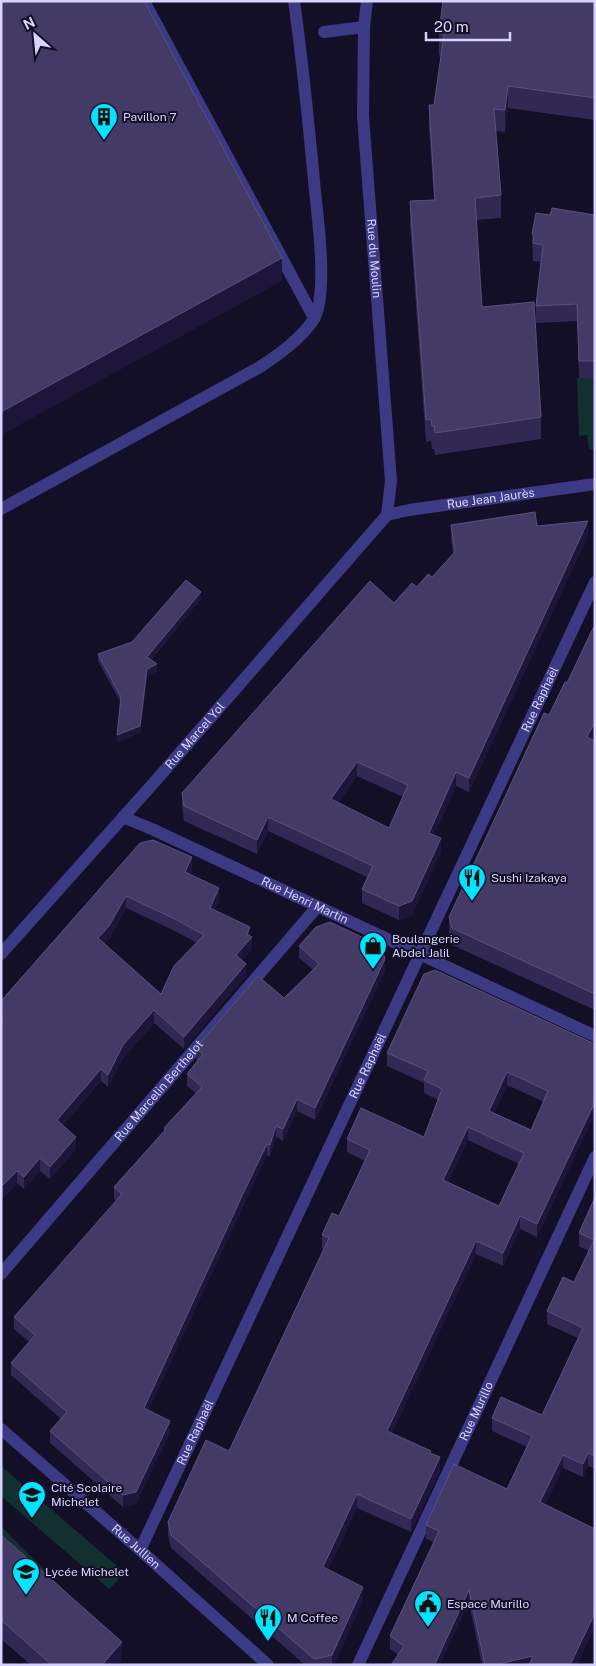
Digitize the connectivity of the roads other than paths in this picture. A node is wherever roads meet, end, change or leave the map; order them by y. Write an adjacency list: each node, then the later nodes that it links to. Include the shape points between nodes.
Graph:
1 (144, 1): 6 (street)
2 (294, 1): 6 (street, via 305,73 320,251 321,291)
3 (367, 1): 4 (street, Rue du Moulin)
4 (364, 28): 5 (street); 9 (street, Rue du Moulin, via 363,116 391,481)
5 (324, 32)
6 (314, 318): 8 (street, via 290,346 260,367)
7 (595, 484): 9 (street, Rue Jean Jaurès)
8 (1, 509)
9 (387, 515): 11 (street, Rue Marcel Yol)
10 (595, 582): 14 (street, Rue Raphaël)
11 (123, 817): 12 (street, Rue Henri Martin); 13 (street, Rue Marcel Yol)
12 (317, 907): 14 (street, Rue Henri Martin); 17 (street, Rue Marcelin Berthelot)
13 (1, 954)
14 (420, 954): 15 (street, Rue Henri Martin); 19 (street, Rue Raphaël)
15 (595, 1036)
16 (595, 1157): 21 (street, Rue Murillo)
17 (1, 1274)
18 (1, 1429): 19 (street, Rue Jullien)
19 (140, 1550): 20 (street, Rue Jullien)
20 (268, 1665)
21 (358, 1665)

